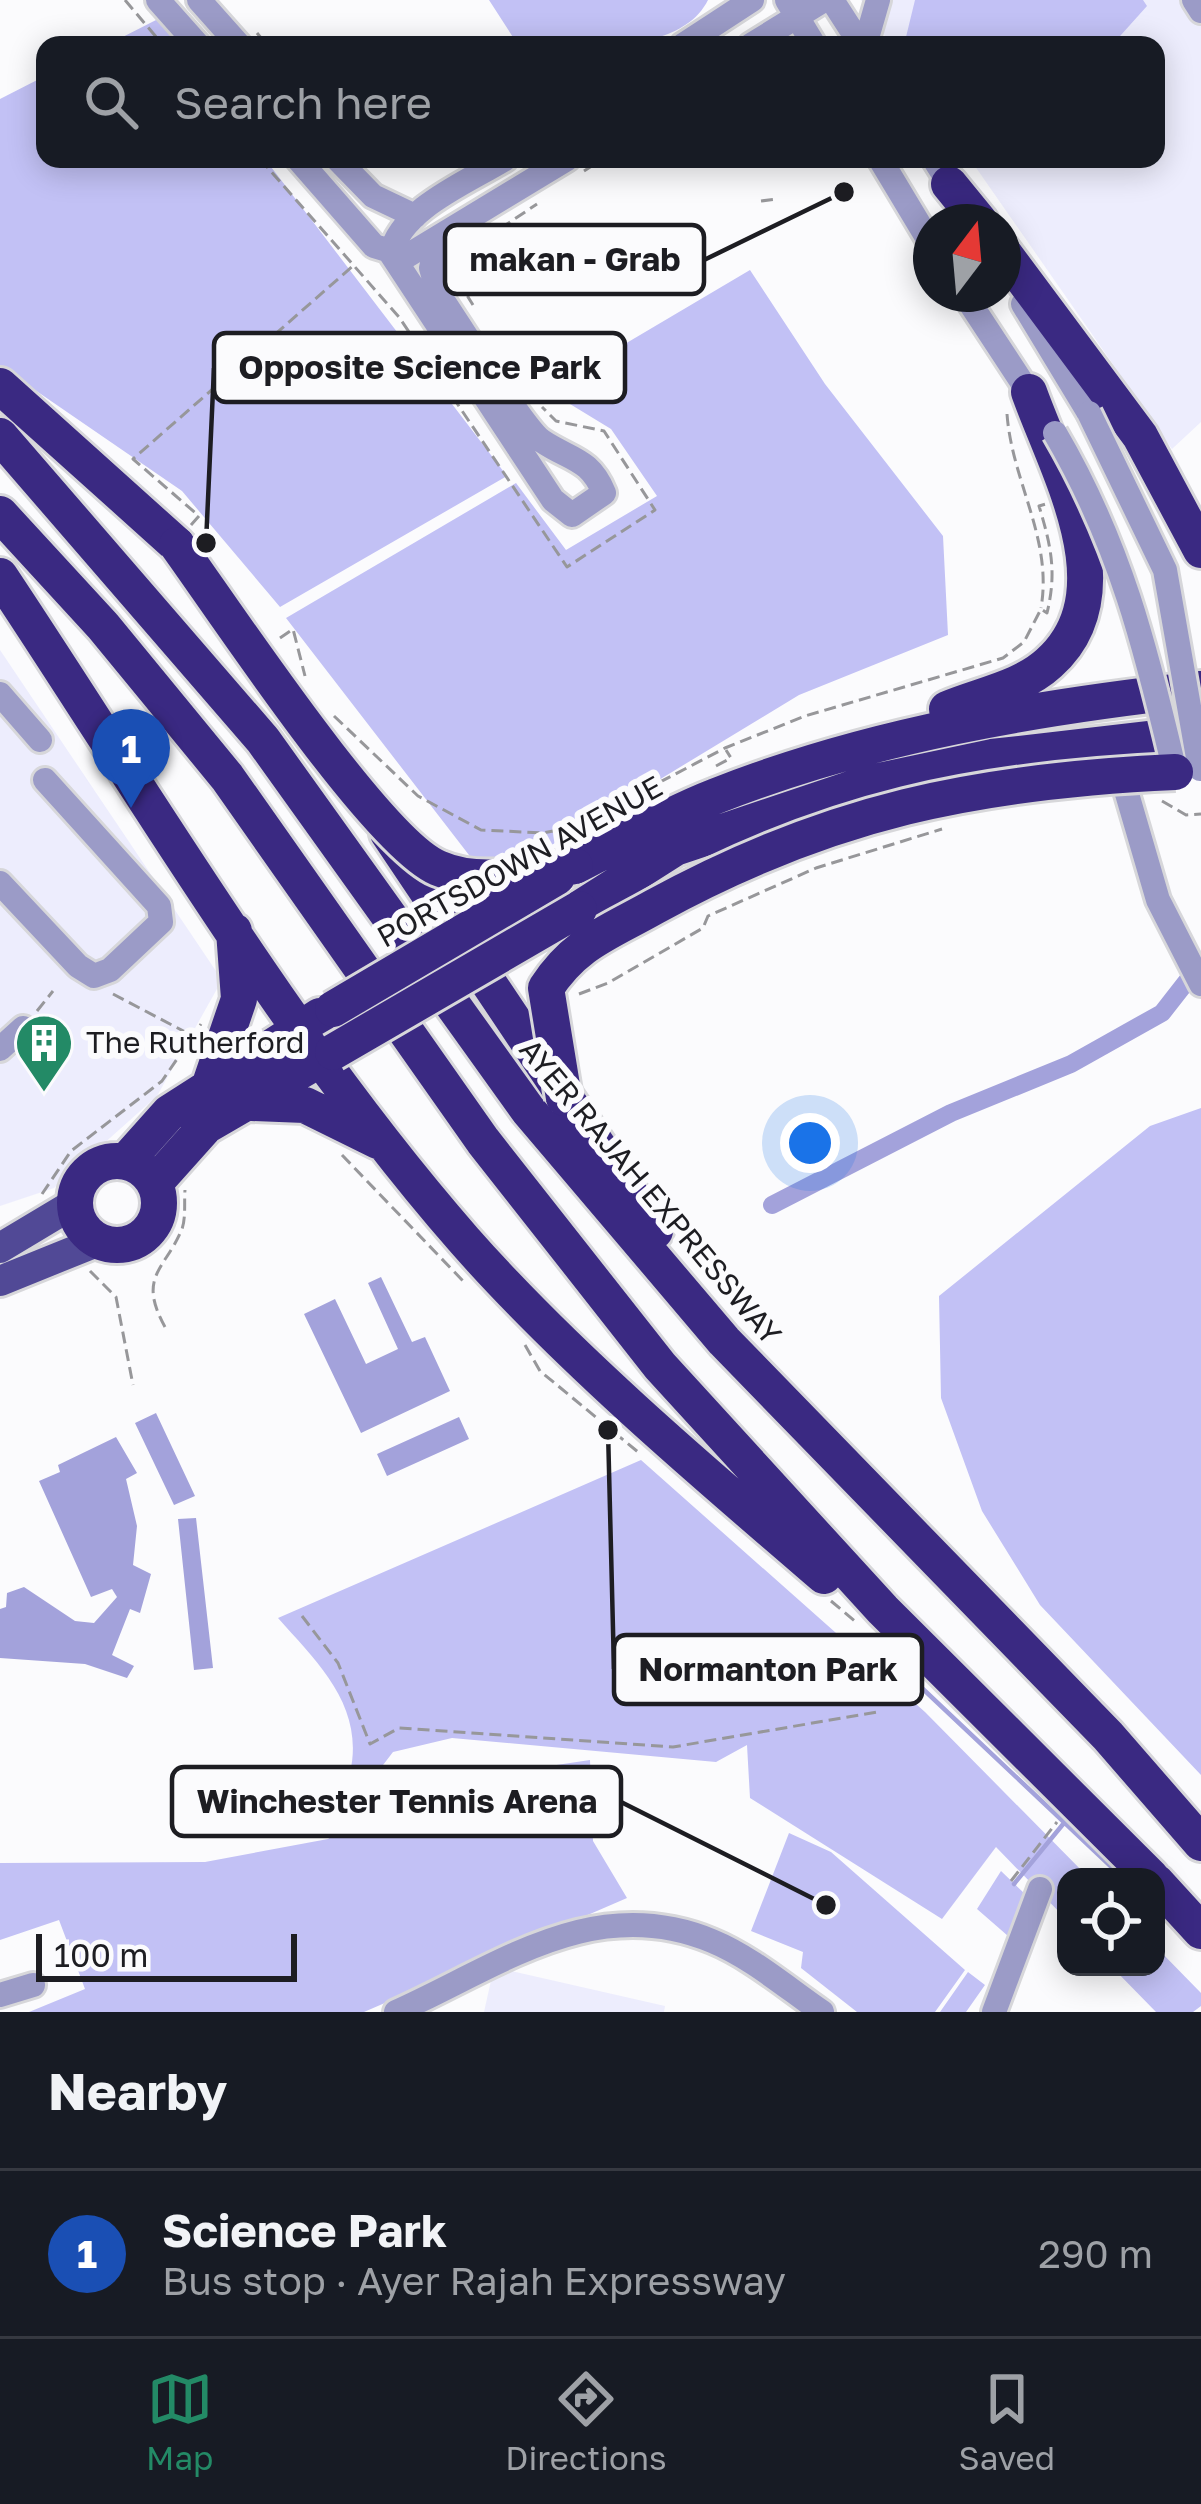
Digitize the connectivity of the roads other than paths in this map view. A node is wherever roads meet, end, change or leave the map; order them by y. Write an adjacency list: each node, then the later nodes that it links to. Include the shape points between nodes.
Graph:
1 (158, 0): 11 (street)
2 (200, 0): 12 (street)
3 (733, 0): 10 (street)
4 (752, 0): 10 (street)
5 (828, 0): 8 (street); 16 (street)
6 (878, 0): 17 (street)
7 (1194, 0): 9 (street)
8 (793, 8): 14 (street); 15 (street)
9 (1201, 11)
10 (710, 27): 13 (street)
11 (190, 36)
12 (231, 36)
13 (696, 36)
14 (761, 36)
15 (809, 36)
16 (856, 36)
17 (866, 36)
18 (306, 168): 28 (street, via 374,246)
19 (347, 168): 26 (street, via 373,196)
20 (491, 168): 26 (street)
21 (571, 168): 27 (street)
22 (885, 168): 25 (street)
23 (941, 171): 24 (highway)
24 (964, 204)
25 (913, 214)
26 (416, 216): 28 (street, via 395,235)
27 (438, 240): 28 (street, via 407,256); 28 (street, via 431,268 438,293 542,441 583,459 596,475 604,493 596,503 572,515 562,511)
28 (391, 254)
29 (1021, 276): 36 (highway, via 1140,436)
30 (1021, 302): 44 (street, bridge, via 1089,413 1165,570)
31 (973, 312): 33 (street)
32 (0, 386): 47 (highway, bridge, via 183,536)
33 (1018, 400): 42 (highway, via 1083,542 1082,607 1047,666); 44 (street, bridge, via 1055,433 1093,496 1127,580)
34 (0, 436): 67 (highway, AYER RAJAH EXPRESSWAY, via 263,740 527,1109)
35 (0, 514): 68 (highway, via 227,777 483,1142)
36 (1201, 550)
37 (0, 576): 51 (highway)
38 (1201, 689): 42 (highway, PORTSDOWN AVENUE, via 1045,706)
39 (0, 694): 41 (street)
40 (1201, 733): 43 (highway, PORTSDOWN AVENUE)
41 (40, 740)
42 (881, 745): 46 (highway, PORTSDOWN AVENUE)
43 (1132, 752): 46 (highway, PORTSDOWN AVENUE, via 992,757); 53 (street, via 1158,900)
44 (1180, 775): 54 (highway, bridge, via 1056,777 874,811 736,862 567,955)
45 (45, 780): 49 (street, via 161,914 156,929 94,976)
46 (720, 812): 48 (highway, PORTSDOWN AVENUE); 50 (highway, PORTSDOWN AVENUE)
47 (380, 820): 48 (highway, bridge, via 436,868 486,878); 52 (highway, bridge)
48 (575, 866): 52 (highway, PORTSDOWN AVENUE, bridge)
49 (0, 883)
50 (579, 909): 52 (highway, PORTSDOWN AVENUE, bridge); 54 (highway, bridge, via 553,950)
51 (233, 927): 56 (highway); 58 (highway, via 239,999 207,1034)
52 (467, 952): 56 (highway, PORTSDOWN AVENUE, bridge); 59 (highway, bridge)
53 (1201, 984)
54 (562, 991): 59 (highway, bridge)
55 (23, 1028): 57 (street)
56 (317, 1040): 58 (highway); 60 (highway); 61 (highway)
57 (0, 1049)
58 (208, 1090): 62 (highway, via 169,1113)
59 (564, 1098): 67 (highway)
60 (252, 1103): 61 (highway, via 305,1106); 62 (highway, via 206,1126)
61 (387, 1146): 68 (highway, via 468,1244 598,1371)
62 (157, 1174): 63 (highway, via 111,1162 89,1174); 65 (highway, via 158,1203 145,1235)
63 (75, 1203): 64 (main road); 65 (highway)
64 (0, 1248)
65 (87, 1255): 66 (main road)
66 (0, 1281)
67 (724, 1341): 69 (highway, AYER RAJAH EXPRESSWAY, via 1108,1736)
68 (870, 1617): 70 (highway)
69 (1201, 1843)
70 (1141, 1868)
71 (1040, 1888): 78 (street)
72 (1165, 1892): 73 (highway)
73 (1201, 1930)
74 (33, 1984): 75 (street)
75 (0, 1995)
76 (396, 2012): 77 (street, via 513,1952 604,1924 714,1942)
77 (822, 2012)
78 (994, 2012)

